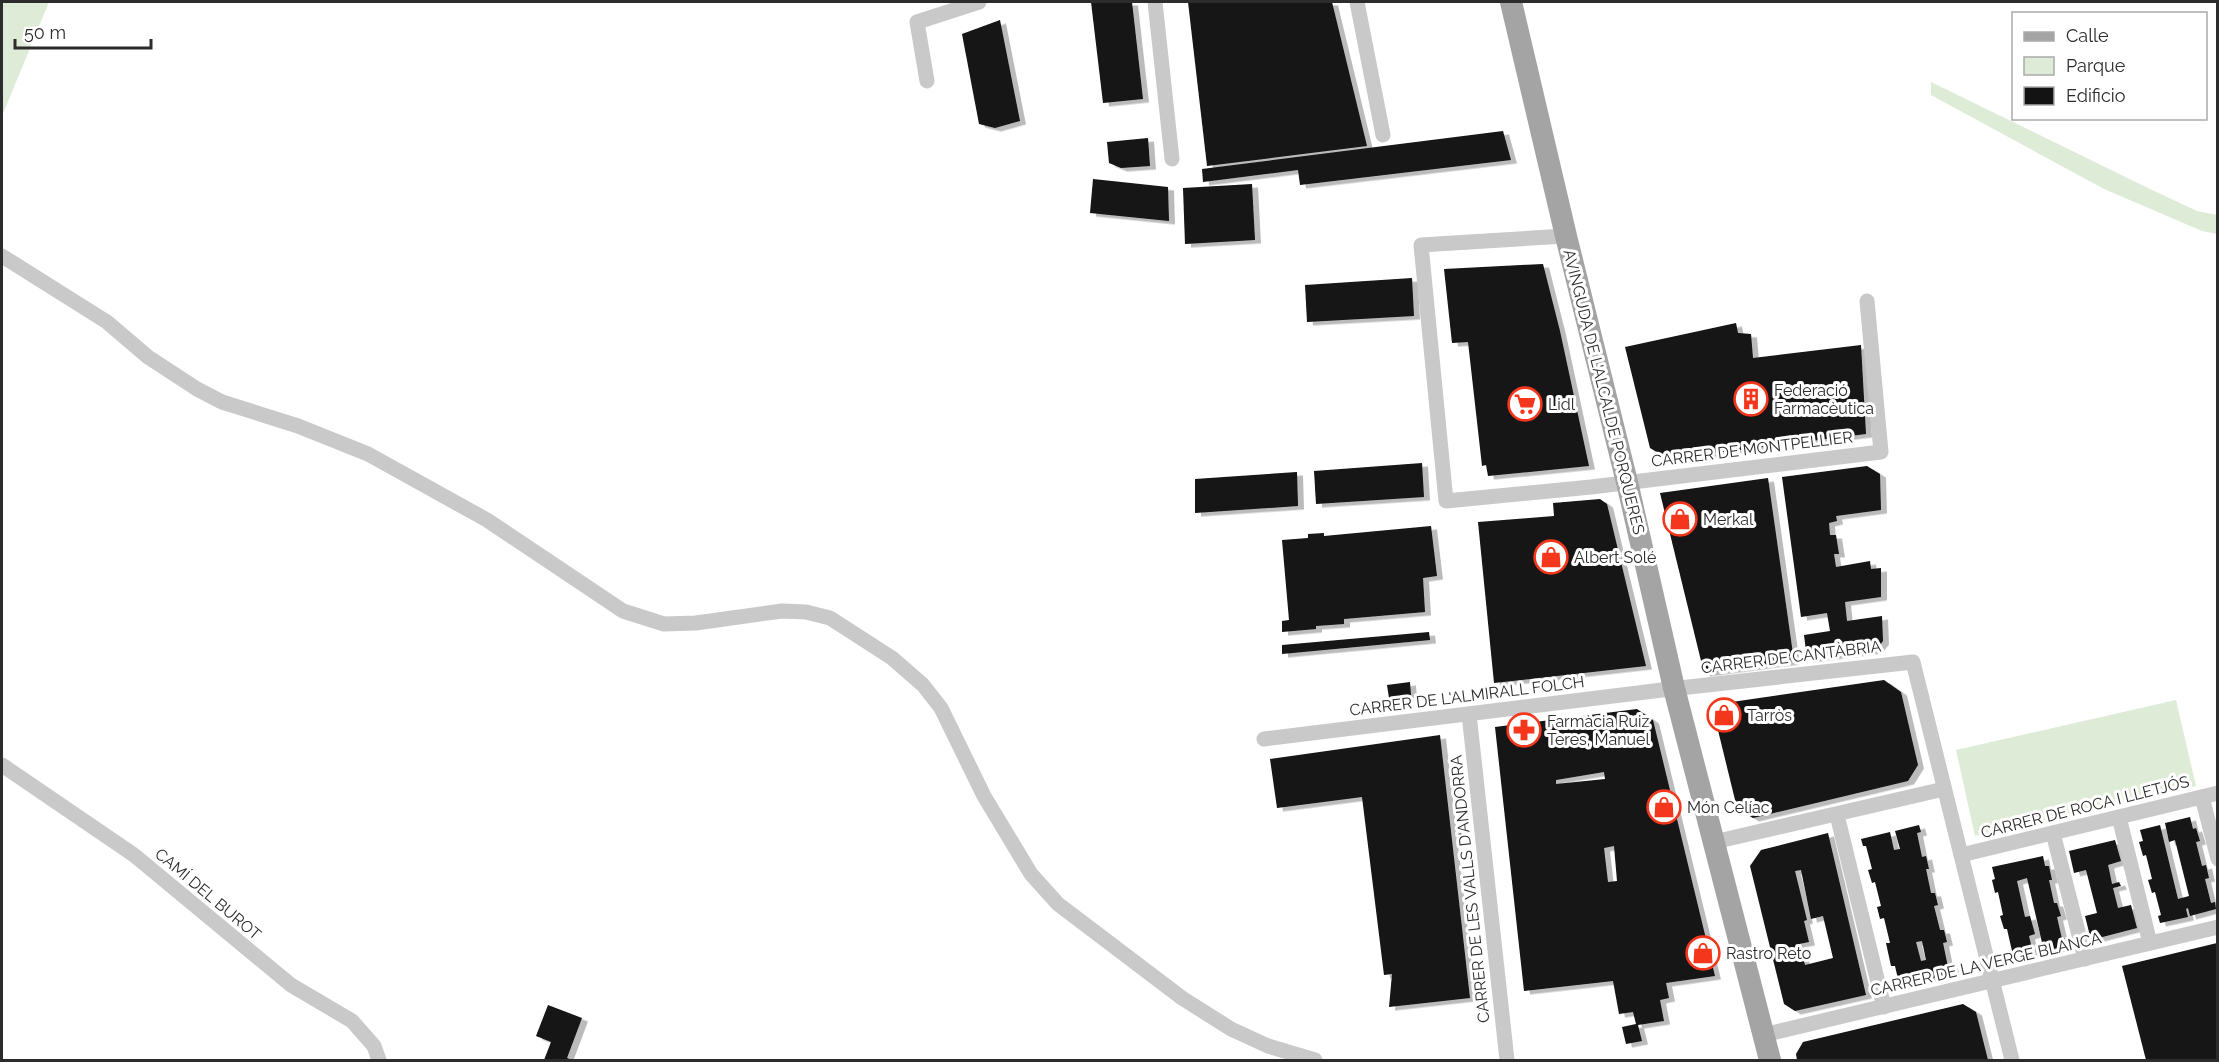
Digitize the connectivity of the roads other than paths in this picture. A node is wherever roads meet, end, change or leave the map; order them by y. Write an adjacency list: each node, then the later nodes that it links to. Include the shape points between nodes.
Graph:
1 (979, 2): 5 (street, via 917,22)
2 (1155, 2): 7 (street)
3 (1357, 2): 6 (street)
4 (1511, 2): 8 (main road, AVINGUDA DE L'ALCALDE PORQUERES)
5 (927, 81)
6 (1383, 135)
7 (1173, 159)
8 (1566, 236): 11 (main road, AVINGUDA DE L'ALCALDE PORQUERES); 11 (street, CARRER DE MONTPELLIER, via 1421,245 1446,501)
9 (2, 256): 32 (street, via 107,322 148,357 197,389 222,402 368,454 486,520 623,611 664,624 782,611 830,618 892,658 923,685 941,708 984,796 1030,874 1058,904 1182,998 1231,1029 1268,1046)
10 (1867, 301): 11 (street, CARRER DE MONTPELLIER, via 1881,452)
11 (1627, 482): 12 (main road, AVINGUDA DE L'ALCALDE PORQUERES)
12 (1674, 688): 13 (street, CARRER DE L'ALMIRALL FOLCH); 16 (street, CARRER DE CANTÀBRIA, via 1913,662); 22 (main road, AVINGUDA DE L'ALCALDE PORQUERES)
13 (1469, 714): 14 (street, CARRER DE L'ALMIRALL FOLCH); 33 (street, CARRER DE LES VALLS D'ANDORRA)
14 (1264, 739)
15 (2, 765): 31 (street, CAMÍ DEL BUROT, via 134,855 291,985 352,1021 374,1046)
16 (1944, 789): 19 (street); 23 (street)
17 (2217, 793): 18 (street, CARRER DE ROCA I LLETJÓS)
18 (2202, 797): 20 (street, CARRER DE ROCA I LLETJÓS); 24 (street)
19 (1837, 814): 22 (street); 29 (street)
20 (2119, 817): 21 (street, CARRER DE ROCA I LLETJÓS); 26 (street)
21 (2053, 833): 23 (street, CARRER DE ROCA I LLETJÓS); 27 (street)
22 (1714, 842): 30 (main road, AVINGUDA DE L'ALCALDE PORQUERES)
23 (1961, 855): 28 (street)
24 (2217, 859)
25 (2217, 927): 26 (street, CARRER DE LA VERGE BLANCA)
26 (2150, 943): 27 (street, CARRER DE LA VERGE BLANCA)
27 (2085, 959): 28 (street, CARRER DE LA VERGE BLANCA)
28 (1992, 982): 29 (street, CARRER DE LA VERGE BLANCA); 35 (street)
29 (1884, 1007): 30 (street, CARRER DE LA VERGE BLANCA)
30 (1763, 1035): 34 (main road, AVINGUDA DE L'ALCALDE PORQUERES)
31 (380, 1060)
32 (1315, 1060)
33 (1507, 1060)
34 (1770, 1060)
35 (2012, 1060)

